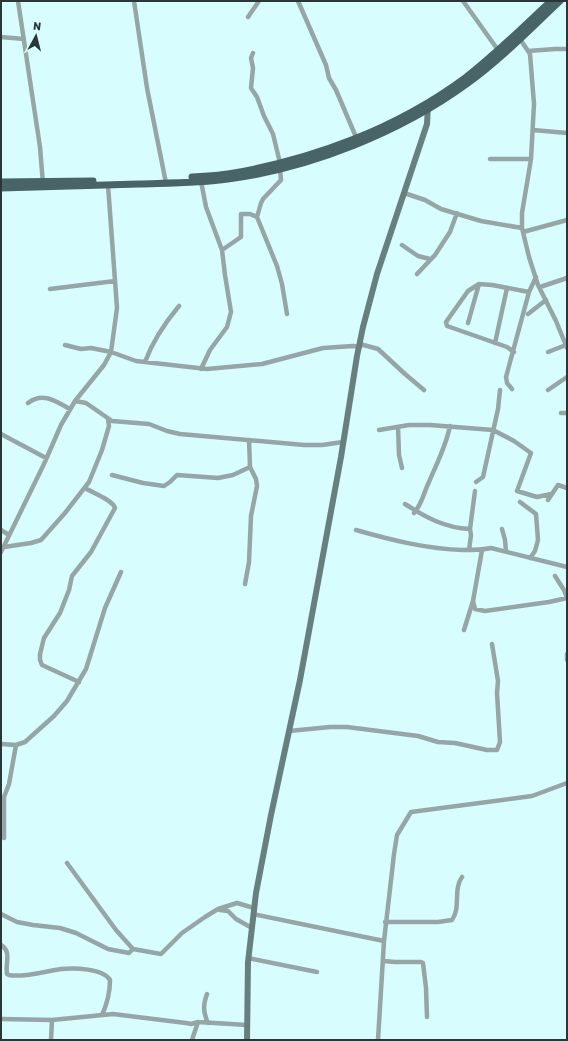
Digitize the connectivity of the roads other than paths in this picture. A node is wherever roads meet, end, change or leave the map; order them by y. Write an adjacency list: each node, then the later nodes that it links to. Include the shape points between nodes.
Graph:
1 (18, 1): 10 (street)
2 (134, 1): 23 (street, via 147,88)
3 (259, 1): 8 (street)
4 (298, 1): 19 (street)
5 (463, 1): 13 (street)
6 (551, 1): 13 (main road)
7 (560, 1): 11 (main road)
8 (248, 17)
9 (1, 37): 10 (street)
10 (24, 38): 26 (street)
11 (520, 39): 14 (street); 16 (main road, via 468,82)
12 (567, 49): 14 (street)
13 (498, 50): 16 (main road, via 465,78)
14 (528, 51): 17 (street, via 534,104)
15 (253, 53): 22 (street, via 251,88 273,134)
16 (428, 104): 19 (main road); 22 (main road, via 373,137 335,153); 29 (street, via 428,124)
17 (533, 130): 18 (street); 21 (street)
18 (567, 133)
19 (356, 137): 22 (main road)
20 (490, 159): 21 (street)
21 (531, 159): 33 (street, via 522,213)
22 (280, 166): 23 (main road); 24 (main road, via 227,179); 31 (street, via 281,180 263,199)
23 (166, 181): 24 (main road); 26 (main road); 27 (main road)
24 (201, 181): 35 (street, via 206,207)
25 (1, 182): 26 (main road)
26 (43, 184): 27 (main road); 28 (main road)
27 (108, 185): 40 (street)
28 (1, 188)
29 (404, 193): 30 (street); 53 (street, via 377,274)
30 (457, 213): 33 (street, via 480,221); 36 (street, via 450,232)
31 (257, 217): 35 (street, via 241,214 242,236); 48 (street, via 277,266)
32 (567, 220): 33 (street)
33 (523, 230): 38 (street)
34 (402, 245): 36 (street, via 418,256)
35 (222, 250): 59 (street, via 231,312 227,327 210,350)
36 (430, 259): 37 (street)
37 (417, 274)
38 (536, 277): 42 (street); 45 (street)
39 (567, 278): 42 (street)
40 (115, 281): 44 (street); 55 (street, via 117,308)
41 (478, 284): 43 (street); 50 (street); 51 (street, via 468,291 446,324)
42 (540, 287): 46 (street)
43 (507, 288): 45 (street); 51 (street)
44 (50, 289)
45 (529, 292): 56 (street)
46 (546, 300): 49 (street); 54 (street)
47 (179, 306): 58 (street, via 150,347)
48 (287, 314)
49 (528, 314)
50 (468, 323)
51 (495, 343): 56 (street)
52 (64, 345): 55 (street)
53 (360, 345): 59 (street, via 323,348 262,364); 62 (street, via 378,349); 81 (street)
54 (567, 347): 57 (street)
55 (111, 352): 58 (street, via 130,360); 65 (street)
56 (514, 352): 61 (street, via 506,377)
57 (548, 352)
58 (145, 362): 59 (street)
59 (201, 369)
60 (567, 377): 64 (street)
61 (512, 389)
62 (424, 390)
63 (500, 390): 78 (street)
64 (548, 390)
65 (82, 392): 66 (street); 68 (street)
66 (75, 401): 68 (street); 69 (street)
67 (28, 403): 69 (street, via 36,398 46,398)
68 (86, 403): 72 (street)
69 (70, 409): 82 (street)
70 (561, 413): 71 (street)
71 (567, 413)
72 (108, 419): 73 (street); 74 (street)
73 (113, 421): 74 (street); 80 (street, via 149,424 180,434)
74 (108, 426): 87 (street, via 99,459)
75 (450, 426): 76 (street); 78 (street); 94 (street, via 447,441 422,501)
76 (398, 427): 77 (street); 84 (street)
77 (379, 430)
78 (493, 430): 86 (street, via 483,477); 90 (street, via 531,453 517,491 537,497)
79 (1, 434): 82 (street)
80 (249, 440): 81 (street, via 304,445); 83 (street)
81 (343, 442): 117 (street)
82 (46, 458): 99 (street)
83 (250, 467): 85 (street, via 233,475 218,478 176,475 164,486); 109 (street, via 257,486 251,516 249,562)
84 (402, 468)
85 (112, 475)
86 (476, 482)
87 (85, 488): 100 (street, via 41,540); 116 (street, via 111,502 116,508 91,552 72,576 70,590 60,613 44,638 40,654 42,664)
88 (567, 488): 90 (street, via 558,485)
89 (475, 491): 95 (street)
90 (551, 494): 91 (street)
91 (548, 500)
92 (520, 502): 105 (street, via 536,514 538,540)
93 (405, 504): 94 (street)
94 (415, 511): 95 (street, via 442,525)
95 (470, 529): 101 (street)
96 (502, 529): 103 (street)
97 (1, 530): 99 (street)
98 (356, 530): 101 (street, via 410,544)
99 (9, 535): 100 (street)
100 (4, 547): 104 (street)
101 (469, 550): 102 (street)
102 (482, 550): 103 (street, via 491,548); 111 (street)
103 (506, 551): 105 (street)
104 (1, 552)
105 (530, 558): 106 (street)
106 (567, 567)
107 (121, 572): 116 (street, via 105,608 86,669)
108 (555, 576): 110 (street)
109 (245, 584)
110 (567, 598): 111 (street, via 485,611 475,609)
111 (473, 601): 112 (street)
112 (464, 630)
113 (492, 644): 117 (street, via 498,681 500,742 497,750 347,727)
114 (567, 654): 115 (street)
115 (567, 660)
116 (79, 682): 119 (street, via 54,716 25,742)
117 (289, 731): 125 (street)
118 (1, 744): 119 (street)
119 (16, 745): 121 (street, via 4,797)
120 (567, 783): 127 (street, via 532,796 411,812 396,842)
121 (4, 838)
122 (67, 863): 131 (street, via 116,930)
123 (462, 877): 127 (street, via 454,918 451,921)
124 (218, 909): 125 (street, via 237,903); 128 (street, via 228,911); 131 (street, via 182,933 160,954)
125 (254, 911): 128 (street); 129 (street)
126 (1, 914): 131 (street, via 17,922 76,933 108,950 129,953)
127 (386, 922): 129 (street)
128 (252, 928): 132 (street)
129 (384, 940): 133 (street)
130 (1, 945): 136 (street, via 8,951 6,969 9,975 67,969 96,971 107,975 110,980)
131 (133, 948)
132 (248, 958): 134 (street); 145 (street)
133 (383, 961): 139 (street, via 423,963); 150 (street)
134 (317, 972)
135 (207, 994): 143 (street, via 204,1013)
136 (105, 1008): 137 (street); 138 (street)
137 (108, 1014): 138 (street); 144 (street)
138 (102, 1015): 141 (street)
139 (427, 1017)
140 (1, 1019): 141 (street)
141 (52, 1020): 147 (street)
142 (198, 1022): 143 (street); 144 (street); 146 (street)
143 (208, 1023): 145 (street)
144 (191, 1024): 146 (street)
145 (247, 1025): 149 (street)
146 (194, 1030): 148 (street)
147 (51, 1040)
148 (192, 1040)
149 (247, 1040)
150 (378, 1040)

